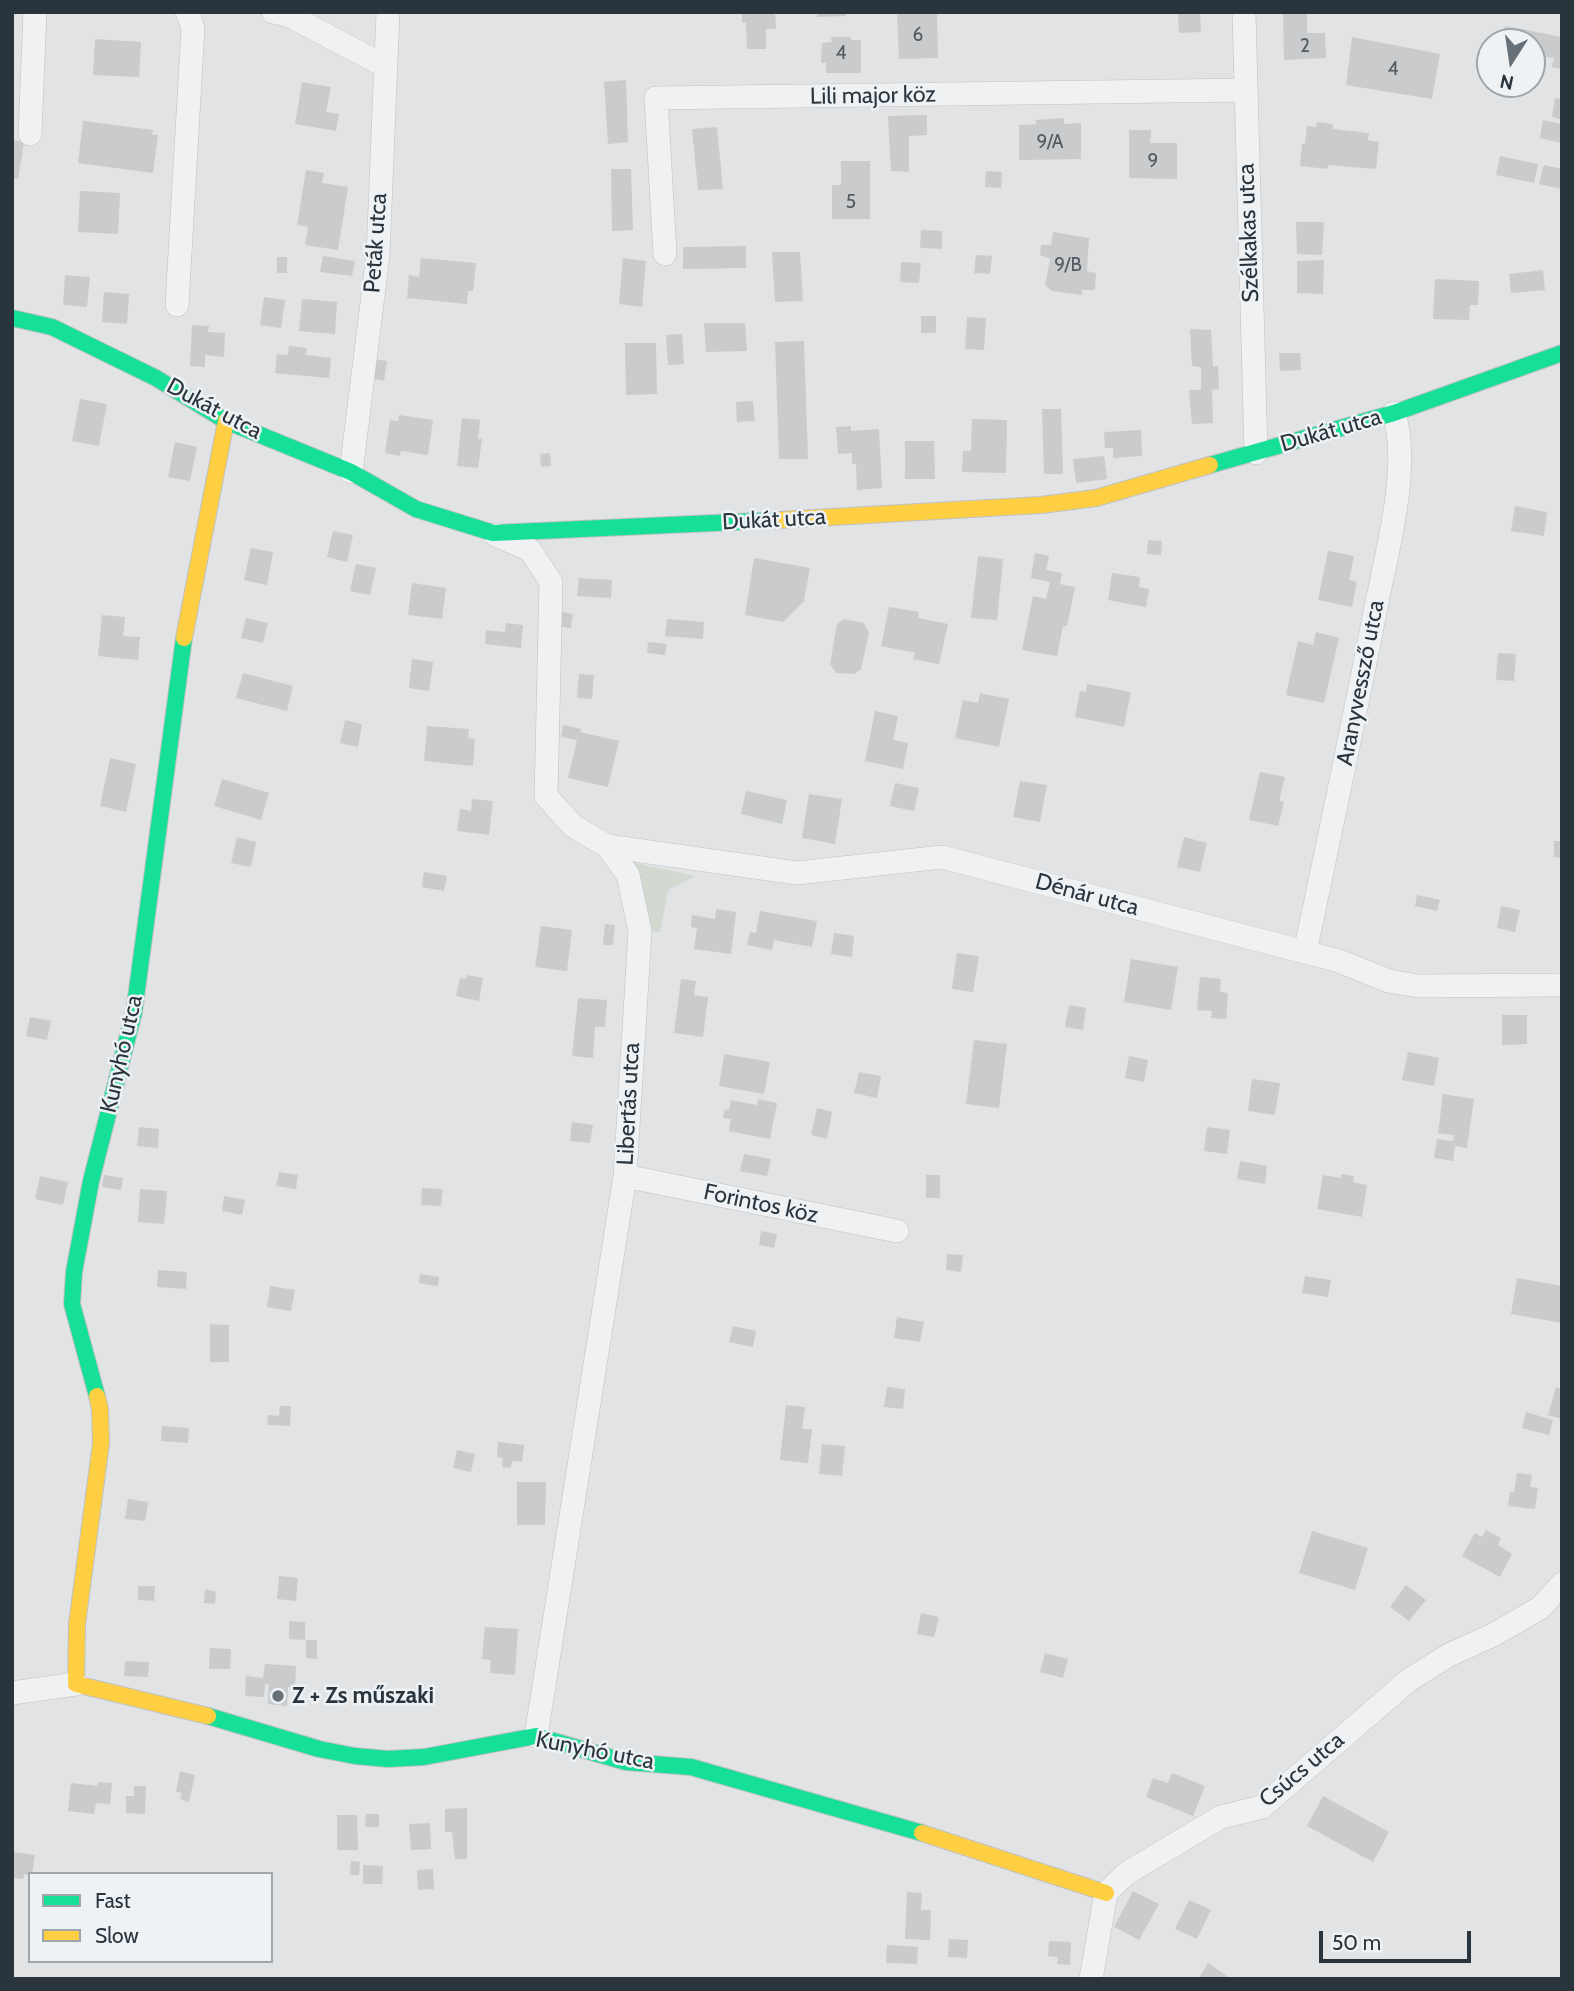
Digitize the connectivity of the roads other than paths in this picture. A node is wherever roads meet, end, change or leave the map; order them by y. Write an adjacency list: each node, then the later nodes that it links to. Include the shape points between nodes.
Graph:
1 (35, 12): 8 (street)
2 (187, 12): 10 (street, via 193,28)
3 (273, 12): 6 (street, via 288,15)
4 (388, 12): 6 (street, Peták utca)
5 (1244, 12): 7 (street, Szélkakas utca)
6 (384, 66): 16 (street, Peták utca, via 378,255)
7 (1245, 90): 9 (street, Lili major köz, via 656,98); 15 (street, Szélkakas utca)
8 (30, 134)
9 (665, 254)
10 (177, 305)
11 (12, 318): 14 (street, Dukát utca, via 52,327 156,378)
12 (1562, 353): 13 (street, Dukát utca)
13 (1394, 413): 15 (street, Dukát utca); 19 (street, Aranyvessző utca, via 1400,437 1393,516)
14 (226, 421): 16 (street, Dukát utca); 24 (street, Kunyhó utca, via 184,639 134,1012 91,1181 74,1272 72,1304 95,1384 101,1431 78,1624)
15 (1256, 453): 17 (street, Dukát utca, via 1096,498 1041,505)
16 (351, 472): 17 (street, Dukát utca, via 416,509)
17 (494, 533): 18 (street, Libertás utca, via 530,550 551,582 546,796 573,827)
18 (607, 846): 19 (street, Dénár utca, via 797,873 942,857); 21 (street, Libertás utca, via 628,875 640,931)
19 (1305, 951): 20 (street, Dénár utca, via 1389,981 1418,986)
20 (1562, 985)
21 (625, 1176): 22 (street, Forintos köz); 26 (street, Libertás utca)
22 (897, 1231)
23 (1562, 1584): 27 (street, Csúcs utca, via 1540,1608 1409,1679 1262,1807 1221,1817 1127,1873)
24 (76, 1684): 25 (street, Kunyhó utca); 26 (street, Kunyhó utca, via 355,1756 424,1757)
25 (12, 1693)
26 (536, 1736): 27 (street, Kunyhó utca, via 626,1762 691,1767 932,1836)
27 (1106, 1893): 28 (street)
28 (1091, 1979)

